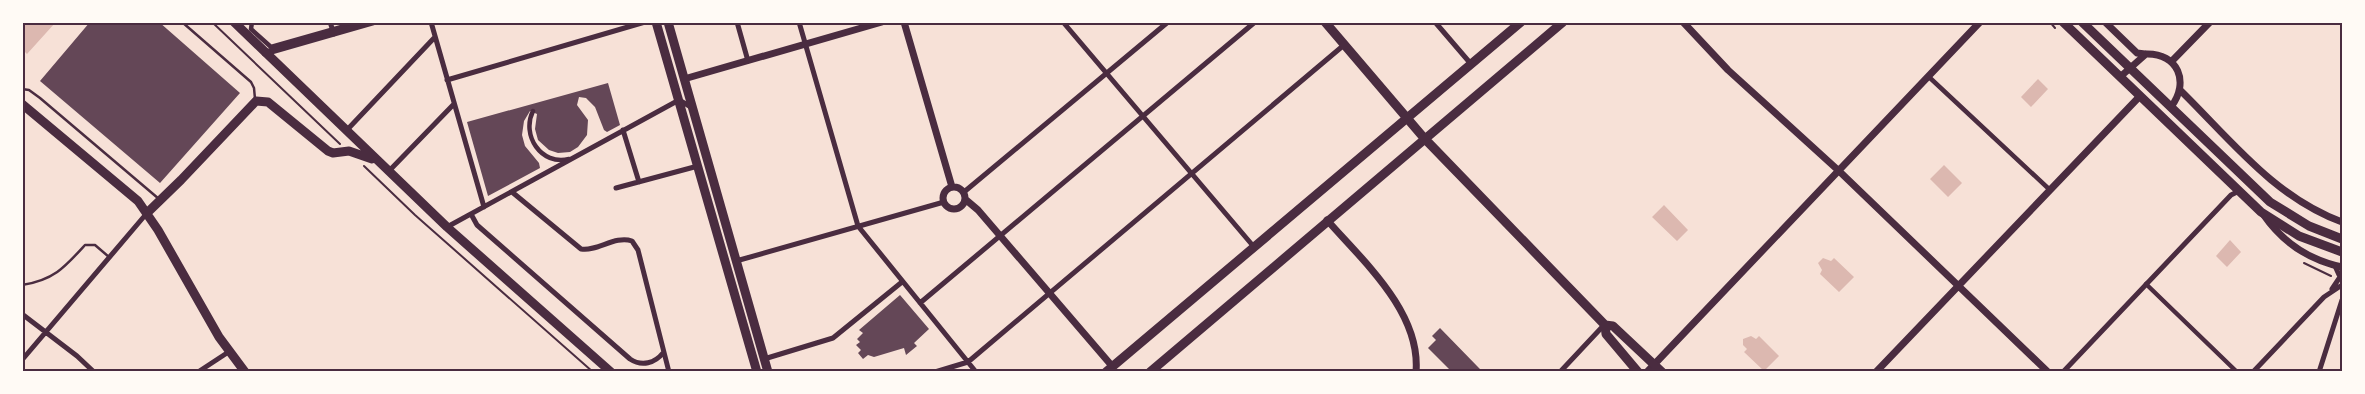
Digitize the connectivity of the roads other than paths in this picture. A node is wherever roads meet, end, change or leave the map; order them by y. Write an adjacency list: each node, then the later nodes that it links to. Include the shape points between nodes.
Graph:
1 (182, 22): 48 (lane, via 251,82)
2 (234, 22): 32 (main road)
3 (252, 22): 28 (street, via 251,29 271,47)
4 (330, 22): 28 (street)
5 (359, 22): 28 (street)
6 (373, 22): 28 (street)
7 (431, 22): 29 (street)
8 (646, 22): 41 (street)
9 (656, 22): 43 (main road)
10 (668, 22): 42 (main road)
11 (737, 22): 34 (street)
12 (799, 22): 30 (street)
13 (882, 22): 30 (street)
14 (904, 22): 67 (street)
15 (1063, 22): 38 (street)
16 (1168, 22): 38 (street)
17 (1255, 22): 54 (street)
18 (1325, 22): 31 (main road)
19 (1435, 22): 36 (street)
20 (1521, 22): 36 (main road)
21 (1563, 22): 58 (main road)
22 (1683, 22): 63 (street, via 1728,70)
23 (1980, 22): 39 (street)
24 (2063, 22): 40 (main road)
25 (2082, 22): 37 (main road)
26 (2105, 22): 33 (street, via 2137,53)
27 (2210, 22): 35 (street)
28 (333, 32): 32 (street)
29 (434, 37): 41 (street); 57 (street)
30 (805, 45): 34 (street); 81 (street)
31 (1344, 45): 55 (main road); 65 (street)
32 (265, 53): 57 (main road)
33 (2146, 54): 35 (street, via 2157,54); 37 (street)
34 (748, 61): 42 (street)
35 (2171, 62): 45 (street, via 2179,75)
36 (1471, 64): 55 (main road)
37 (2129, 68): 40 (street); 52 (main road)
38 (1107, 73): 54 (street); 72 (street)
39 (1929, 76): 63 (street); 69 (street)
40 (2120, 77): 46 (main road)
41 (447, 80): 50 (street)
42 (684, 80): 43 (street); 51 (main road)
43 (674, 82): 47 (main road)
44 (22, 89): 73 (lane, via 40,98)
45 (2180, 90): 52 (street); 80 (street, via 2282,190 2314,210)
46 (2140, 96): 69 (street); 70 (main road)
47 (678, 100): 51 (street); 56 (street); 62 (main road)
48 (256, 101): 61 (main road, via 268,102 328,151 349,151); 73 (main road)
49 (22, 104): 77 (main road, via 138,201)
50 (453, 105): 64 (street); 75 (street)
51 (692, 107): 88 (main road)
52 (2171, 107): 84 (main road, via 2270,202 2309,226)
53 (533, 110): 60 (street, via 529,132 536,147 554,159 565,160)
54 (1142, 116): 65 (street); 83 (street)
55 (1408, 119): 58 (main road); 85 (main road)
56 (623, 130): 60 (street); 66 (street)
57 (346, 131): 61 (main road)
58 (1424, 138): 79 (main road); 100 (main road)
59 (584, 151): 60 (street)
60 (575, 156): 71 (street)
61 (376, 161): 64 (main road)
62 (698, 166): 66 (street); 115 (main road)
63 (1839, 171): 94 (street); 107 (street)
64 (388, 172): 82 (main road)
65 (1191, 174): 85 (street); 96 (street)
66 (638, 182): 68 (street)
67 (952, 187): 72 (street, via 959,188); 74 (street, via 943,194)
68 (616, 188)
69 (2050, 190): 94 (street)
70 (2239, 191): 76 (main road); 91 (street, via 2231,195)
71 (512, 192): 75 (street); 103 (street, via 580,249 632,240 638,250 664,346)
72 (964, 196): 74 (street, via 963,204 957,209 949,208); 83 (street)
73 (160, 200): 77 (main road)
74 (944, 202): 81 (street)
75 (484, 207): 78 (street)
76 (2261, 212): 86 (main road, via 2299,236); 89 (street, via 2270,225 2300,251 2320,262)
77 (147, 213): 87 (street); 102 (main road)
78 (471, 214): 82 (street); 103 (street, via 477,225 630,359 649,363)
79 (1327, 220): 109 (main road); 119 (street, via 1392,296 1408,323 1415,344)
80 (2342, 222)
81 (858, 226): 88 (street); 90 (street)
82 (446, 227): 113 (main road)
83 (1000, 236): 96 (street); 98 (street)
84 (2342, 239)
85 (1254, 247): 108 (main road)
86 (2342, 252)
87 (109, 257): 92 (lane, via 95,245 85,245 62,271 45,280); 101 (street)
88 (736, 261): 104 (main road)
89 (2339, 267): 95 (street, via 2340,277)
90 (902, 282): 98 (street); 104 (street, via 833,338)
91 (2146, 284): 126 (street); 127 (street)
92 (22, 285)
93 (2342, 285): 95 (street)
94 (1958, 286): 124 (street); 125 (street)
95 (2330, 291): 128 (street)
96 (1049, 293): 106 (street); 108 (street)
97 (2342, 300): 129 (street)
98 (920, 303): 106 (street)
99 (22, 314): 101 (street)
100 (1605, 325): 107 (main road, via 1613,326); 120 (street); 121 (main road, via 1606,334)
101 (46, 330): 105 (street); 110 (street)
102 (230, 352): 111 (street); 112 (main road)
103 (663, 353): 114 (street)
104 (764, 359): 116 (main road)
105 (22, 360)
106 (968, 362): 117 (street); 118 (street)
107 (1654, 364): 122 (street); 123 (main road)
108 (1109, 369)
109 (1154, 370)
110 (94, 372)
111 (198, 372)
112 (245, 372)
113 (611, 372)
114 (669, 372)
115 (757, 372)
116 (768, 372)
117 (935, 372)
118 (976, 372)
119 (1416, 372)
120 (1560, 372)
121 (1638, 372)
122 (1647, 372)
123 (1662, 372)
124 (1876, 372)
125 (2048, 372)
126 (2063, 372)
127 (2237, 372)
128 (2253, 372)
129 (2319, 372)

